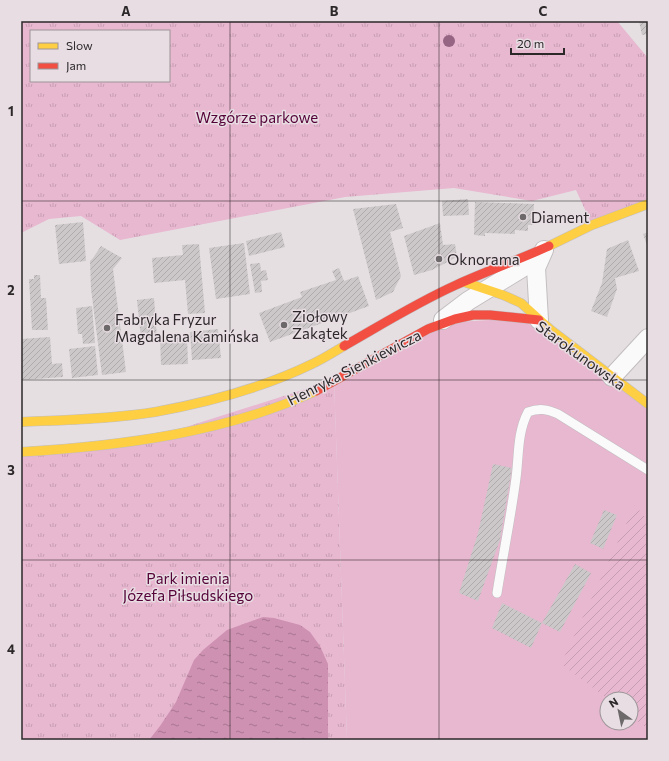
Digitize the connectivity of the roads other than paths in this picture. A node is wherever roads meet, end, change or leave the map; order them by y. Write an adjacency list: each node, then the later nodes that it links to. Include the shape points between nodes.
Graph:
1 (648, 204): 2 (street, Henryka Sienkiewicza, via 592,225)
2 (545, 248): 3 (street, Henryka Sienkiewicza); 4 (street, Henryka Sienkiewicza, via 527,265); 5 (street, via 536,268)
3 (464, 282): 4 (street); 10 (street, Henryka Sienkiewicza, via 426,300 313,364 251,389 154,412)
4 (487, 289): 5 (street, via 521,303); 6 (street, Henryka Sienkiewicza)
5 (539, 320): 6 (street, Starokunowska, via 496,314 472,315); 8 (street, Starokunowska)
6 (440, 323): 11 (street, Henryka Sienkiewicza, via 302,396 251,415 148,439)
7 (648, 338): 8 (street)
8 (612, 377): 9 (street, Starokunowska)
9 (648, 404)
10 (21, 422)
11 (21, 452)
12 (648, 470): 13 (lane, via 548,409 528,412 522,422 516,478)
13 (497, 593)

